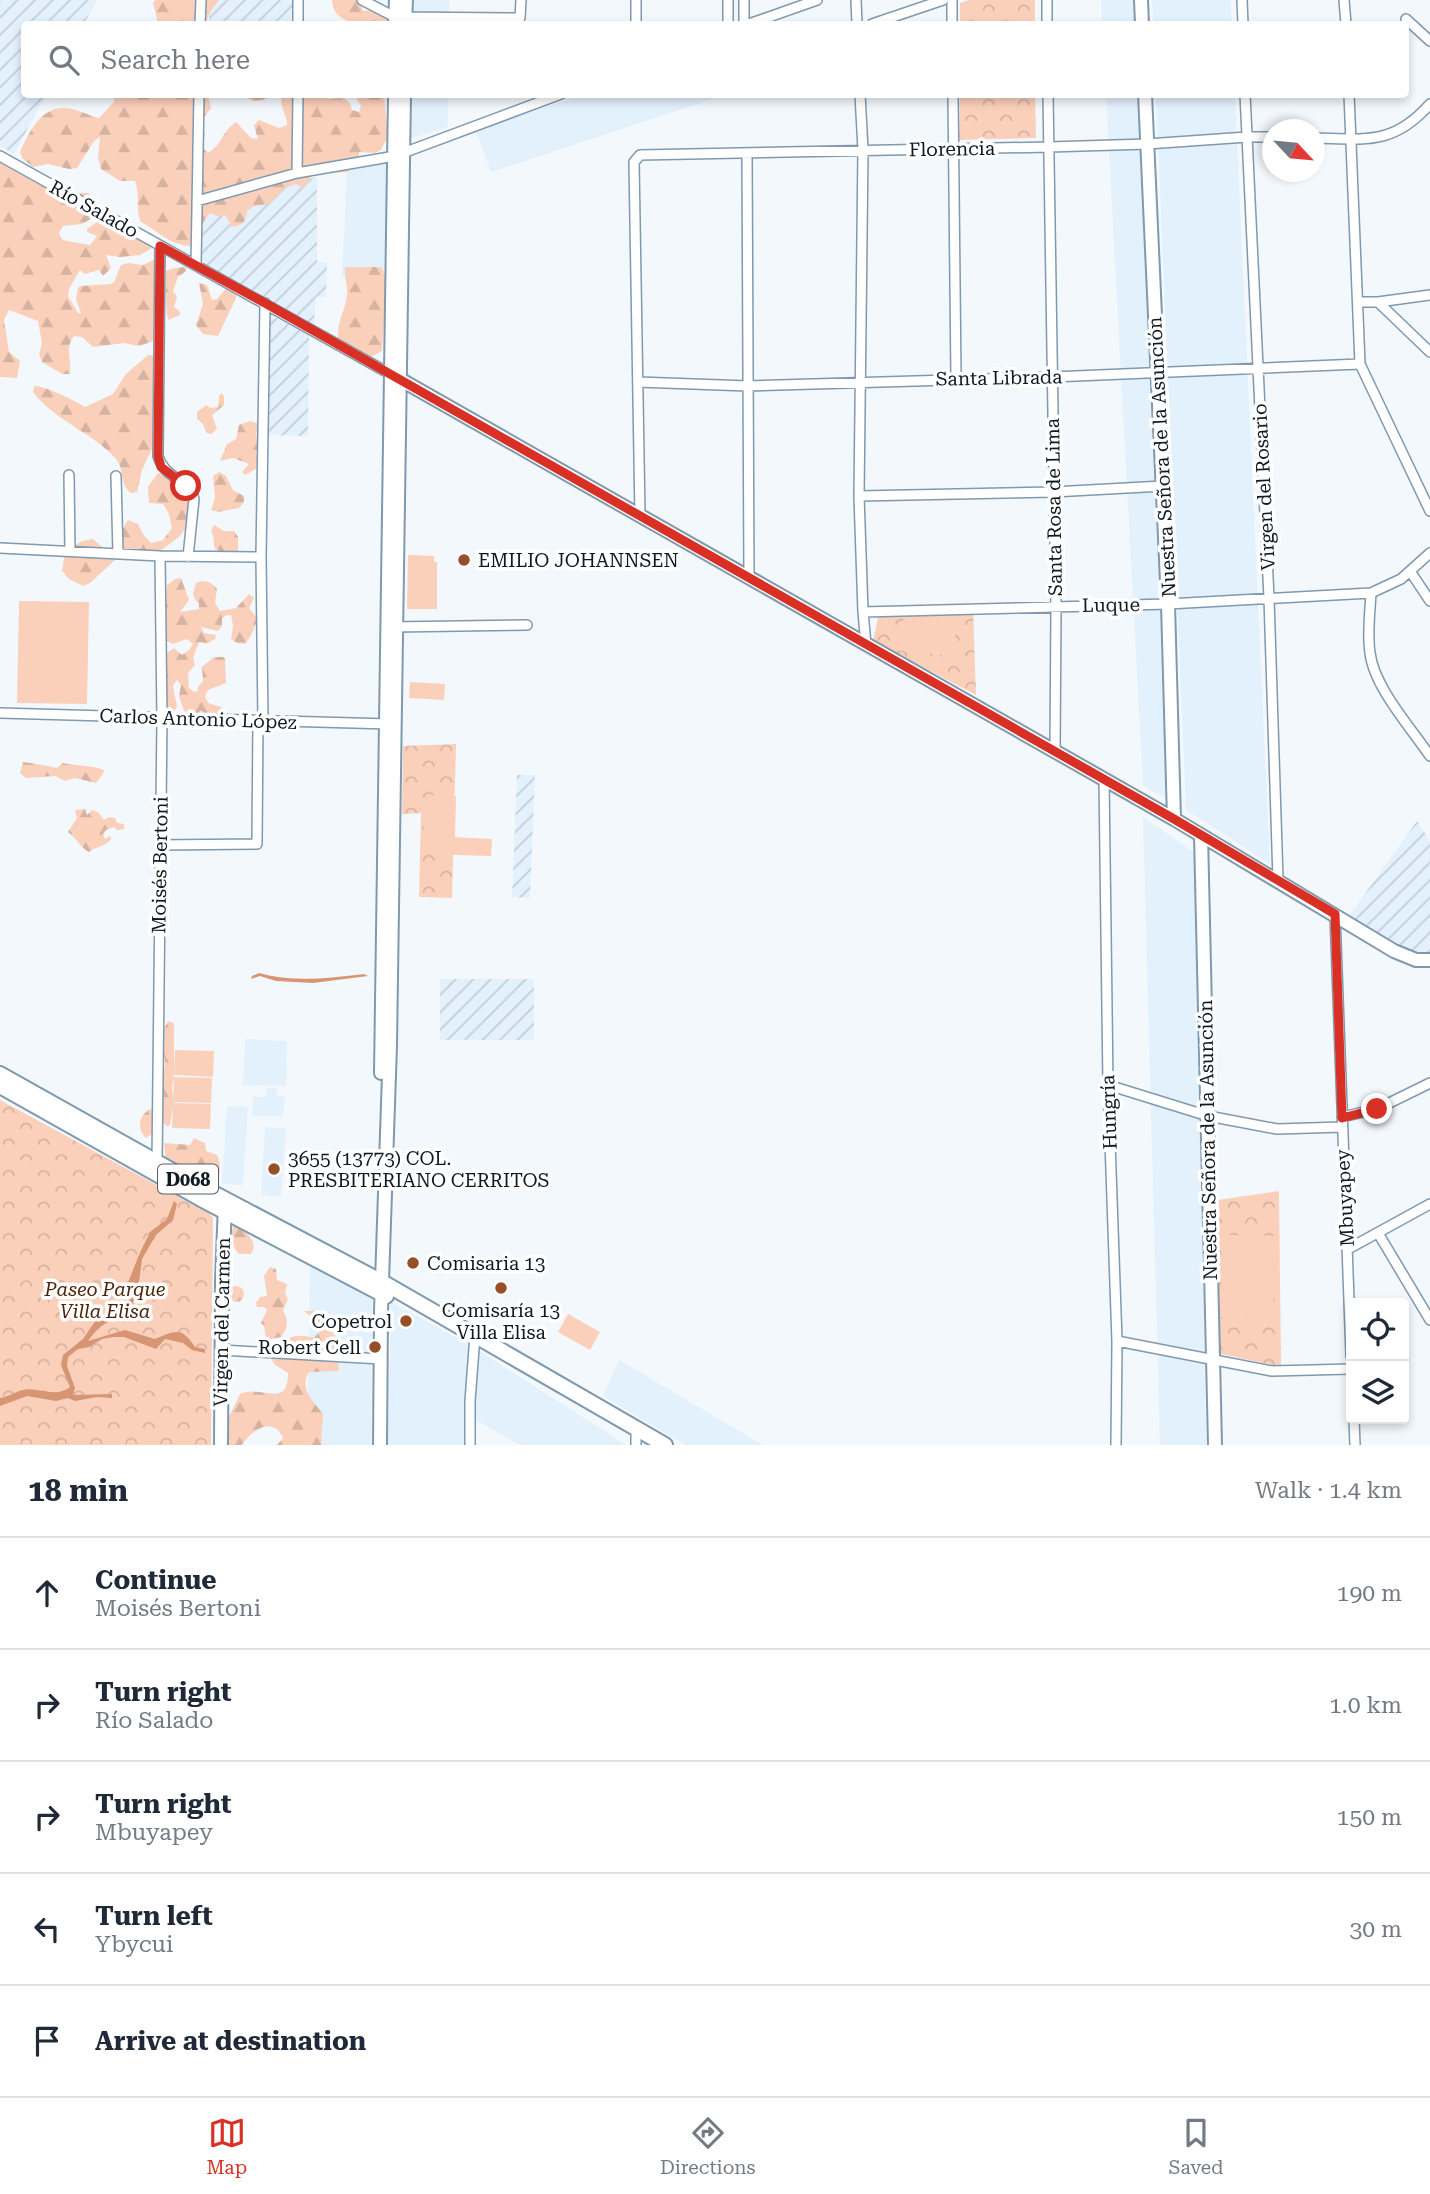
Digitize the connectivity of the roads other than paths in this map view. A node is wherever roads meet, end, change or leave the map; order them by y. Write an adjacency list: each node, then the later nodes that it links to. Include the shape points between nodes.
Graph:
1 (201, 0): 18 (street)
2 (298, 0): 19 (street)
3 (362, 0): 20 (street)
4 (396, 0): 20 (street)
5 (406, 0): 20 (street)
6 (521, 0): 20 (street, via 520,18)
7 (636, 0): 21 (street)
8 (728, 0): 22 (street)
9 (744, 0): 23 (street)
10 (817, 0): 24 (street)
11 (856, 0): 25 (street)
12 (943, 0): 26 (street)
13 (952, 0): 27 (street)
14 (1046, 0): 28 (street)
15 (1141, 0): 29 (street)
16 (1242, 0): 30 (street)
17 (1344, 0): 31 (street)
18 (200, 21)
19 (298, 21)
20 (400, 21)
21 (636, 21)
22 (728, 21)
23 (747, 21)
24 (756, 21)
25 (857, 21)
26 (881, 21)
27 (952, 21)
28 (1047, 21)
29 (1142, 21)
30 (1243, 21)
31 (1346, 21)
32 (1409, 22): 33 (street)
33 (1430, 41)
34 (199, 98): 58 (street)
35 (298, 98): 57 (street)
36 (395, 98): 55 (street)
37 (404, 98): 55 (street)
38 (550, 98): 55 (street)
39 (860, 98): 53 (street)
40 (953, 98): 52 (street)
41 (1048, 98): 51 (street, Santa Rosa de Lima)
42 (1145, 98): 50 (street, Nuestra Señora de la Asunción)
43 (1245, 98): 46 (street, Virgen del Rosario)
44 (1349, 98): 49 (street)
45 (1430, 104): 49 (street, via 1385,137)
46 (1247, 136): 47 (street, Florencia); 50 (street, Florencia); 67 (street, Virgen del Rosario)
47 (1262, 137)
48 (1325, 138): 49 (street)
49 (1352, 139): 62 (street)
50 (1147, 144): 51 (street, Florencia); 68 (street, Nuestra Señora de la Asunción)
51 (1049, 147): 52 (street, Florencia); 69 (street, Santa Rosa de Lima)
52 (953, 149): 53 (street, Florencia); 71 (street)
53 (863, 150): 54 (street, Florencia); 73 (street)
54 (747, 153): 72 (street, Florencia, via 647,154 634,162); 74 (street)
55 (399, 155): 57 (street); 70 (street)
56 (0, 156): 59 (street, Río Salado)
57 (297, 173): 58 (street)
58 (197, 201): 60 (street)
59 (160, 246): 60 (street, Río Salado); 87 (street, via 158,456 161,467 191,491 194,499)
60 (196, 265): 64 (street, Río Salado)
61 (1430, 295): 63 (street)
62 (1359, 302): 63 (street); 66 (street)
63 (1378, 302): 65 (street)
64 (265, 303): 70 (street, Río Salado); 88 (street)
65 (1430, 352)
66 (1360, 363): 67 (street, Santa Librada); 80 (street)
67 (1258, 368): 68 (street, Santa Librada); 92 (street, Virgen del Rosario)
68 (1158, 373): 69 (street, Santa Librada); 77 (street, Nuestra Señora de la Asunción)
69 (1052, 377): 71 (street, Santa Librada); 78 (street, Santa Rosa de Lima)
70 (396, 378): 81 (street, Río Salado); 98 (street)
71 (956, 378): 73 (street, Santa Librada)
72 (638, 382): 74 (street, Santa Librada); 81 (street)
73 (859, 383): 74 (street, Santa Librada); 79 (street)
74 (748, 386): 90 (street)
75 (69, 475): 83 (street)
76 (116, 477): 85 (street)
77 (1163, 485): 78 (street); 94 (street, Nuestra Señora de la Asunción)
78 (1053, 492): 79 (street); 95 (street, Santa Rosa de Lima)
79 (859, 496): 96 (street)
80 (1430, 511)
81 (640, 516): 90 (street, Río Salado)
82 (0, 548): 83 (street)
83 (70, 551): 85 (street)
84 (1430, 553): 89 (street, Luque)
85 (118, 554): 86 (street)
86 (160, 556): 87 (street); 101 (street, Moisés Bertoni)
87 (188, 557): 88 (street)
88 (261, 557): 102 (street)
89 (1410, 571): 91 (street, Luque); 93 (street)
90 (749, 578): 99 (street, Río Salado)
91 (1371, 593): 92 (street, Luque); 105 (street, via 1369,652 1373,668)
92 (1269, 598): 94 (street, Luque); 110 (street, Virgen del Rosario)
93 (1430, 601)
94 (1168, 604): 95 (street, Luque); 107 (street, Nuestra Señora de la Asunción)
95 (1056, 606): 96 (street, Luque); 104 (street, Santa Rosa de Lima)
96 (863, 612): 99 (street)
97 (527, 625): 98 (street)
98 (392, 627): 103 (street)
99 (866, 645): 104 (street, Río Salado)
100 (0, 713): 101 (street, Carlos Antonio López)
101 (162, 719): 102 (street, Carlos Antonio López); 109 (street, Moisés Bertoni)
102 (260, 722): 103 (street, Carlos Antonio López); 109 (street, via 257,844)
103 (391, 724): 124 (street)
104 (1055, 751): 106 (street, Río Salado)
105 (1430, 757)
106 (1104, 779): 107 (street, Río Salado); 115 (street, Hungría)
107 (1174, 819): 108 (street, Río Salado)
108 (1201, 835): 110 (street, Río Salado); 117 (street, Nuestra Señora de la Asunción)
109 (160, 845): 119 (street, Moisés Bertoni)
110 (1278, 880): 111 (street, Río Salado)
111 (1335, 914): 112 (street, Río Salado, via 1408,958); 118 (street, Mbuyapey)
112 (1430, 960)
113 (0, 1074): 119 (main road, D068)
114 (1430, 1083): 118 (street)
115 (1108, 1085): 117 (street); 128 (street, Hungría)
116 (0, 1086): 119 (main road, D068)
117 (1208, 1116): 118 (street, via 1277,1129); 131 (street, Nuestra Señora de la Asunción)
118 (1342, 1122): 123 (street, Mbuyapey)
119 (157, 1168): 121 (main road, D068)
120 (1430, 1204): 122 (street)
121 (225, 1205): 124 (main road, D068); 129 (street, Virgen del Carmen)
122 (1378, 1233): 123 (street); 126 (street)
123 (1348, 1249): 125 (street, Mbuyapey)
124 (380, 1287): 127 (main road, D068); 130 (street)
125 (1349, 1298)
126 (1430, 1320)
127 (474, 1341): 134 (main road, D068); 137 (street)
128 (1116, 1341): 131 (street); 139 (street, Hungría)
129 (222, 1350): 130 (street); 135 (street, Virgen del Carmen)
130 (381, 1359): 136 (street)
131 (1213, 1359): 132 (street, via 1272,1371); 140 (street, Nuestra Señora de la Asunción)
132 (1346, 1369)
133 (1354, 1424): 141 (street)
134 (638, 1439): 138 (main road, D068)
135 (221, 1445)
136 (380, 1445)
137 (470, 1445)
138 (665, 1445)
139 (1116, 1445)
140 (1215, 1445)
141 (1355, 1445)

